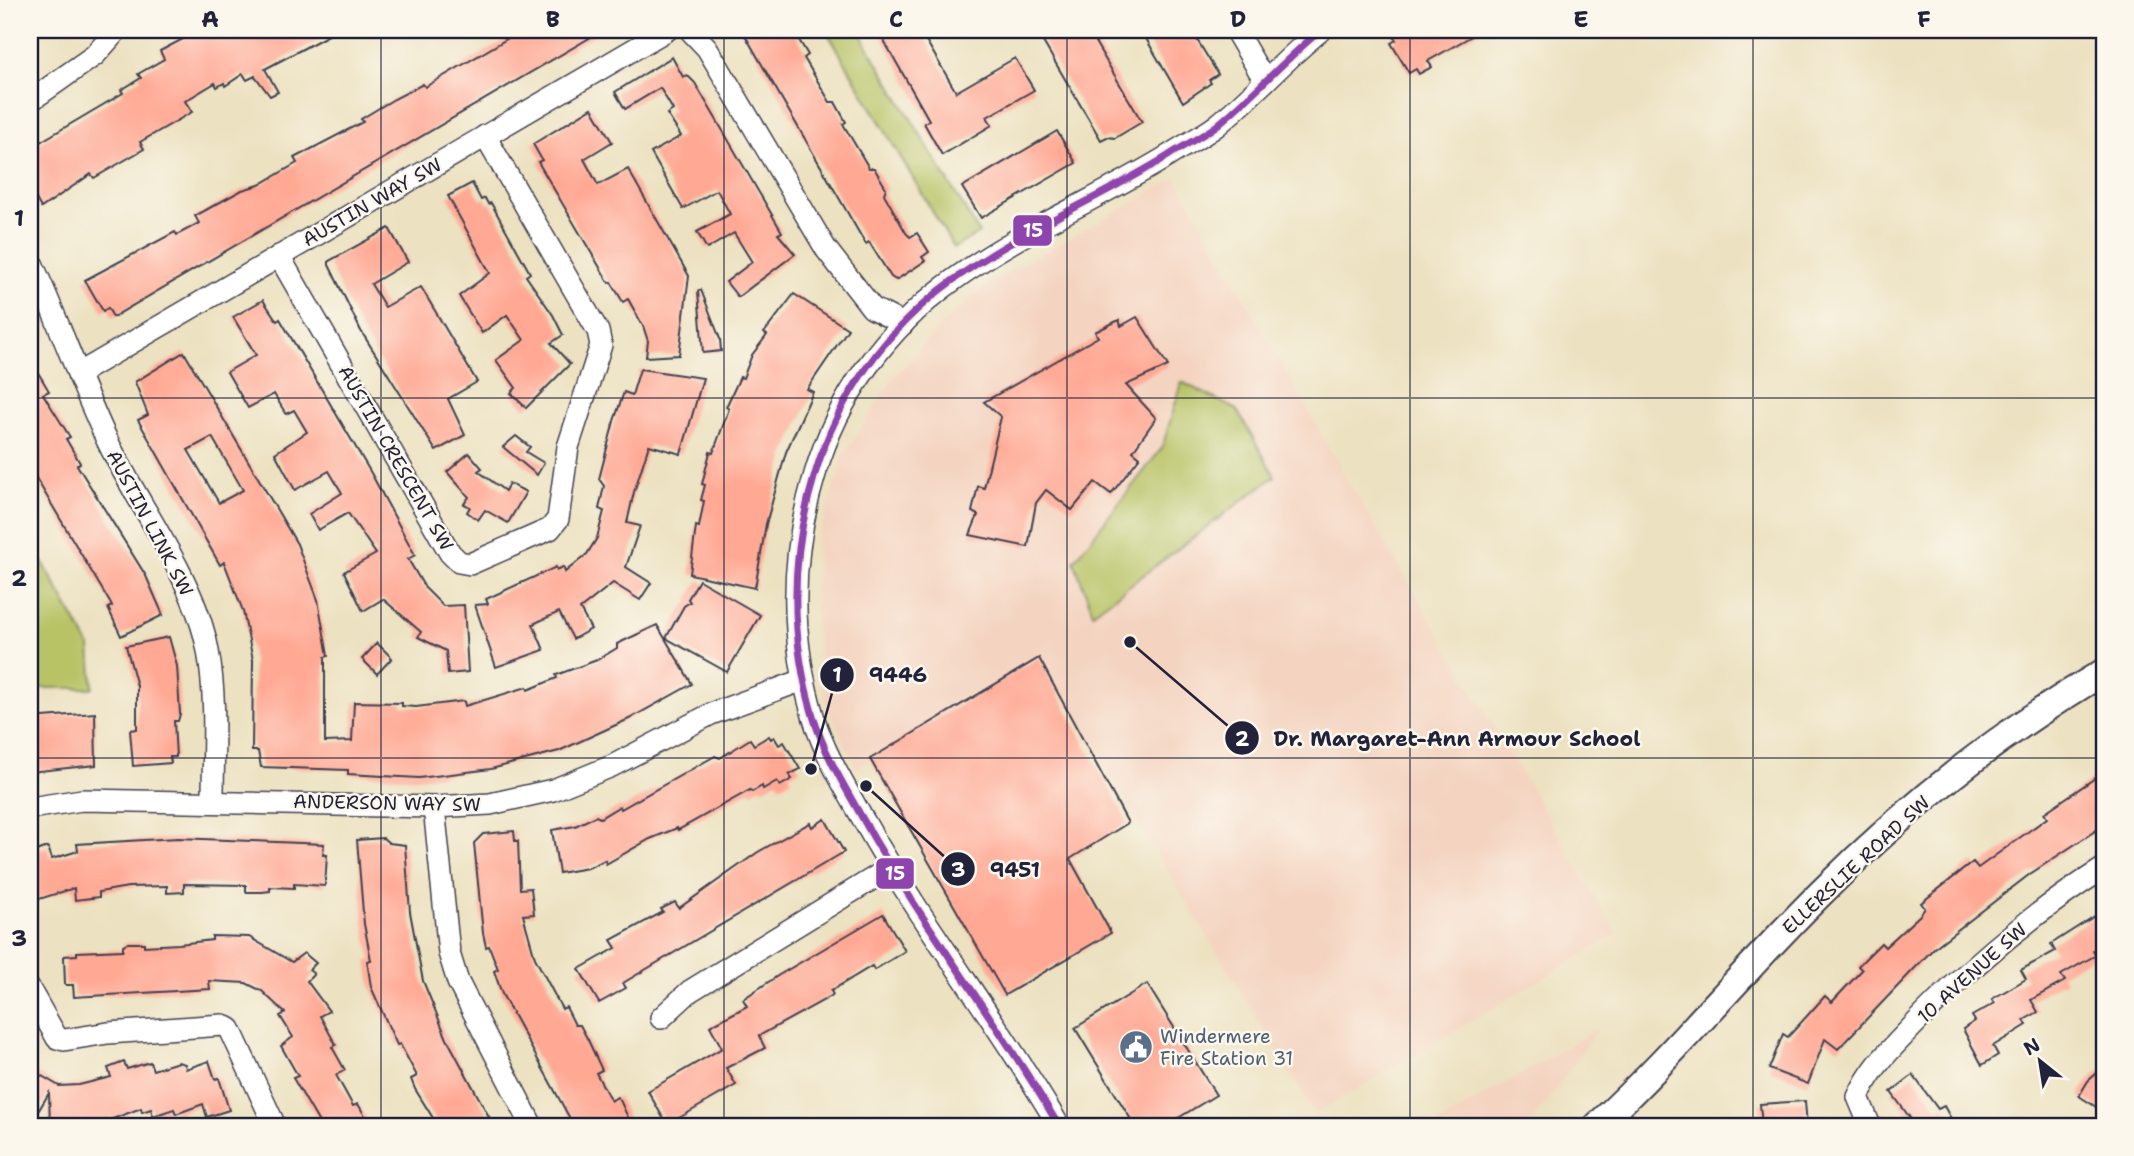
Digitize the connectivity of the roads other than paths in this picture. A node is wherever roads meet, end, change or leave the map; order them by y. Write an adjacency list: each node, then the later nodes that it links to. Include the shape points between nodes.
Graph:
1 (117, 30): 7 (street, via 95,55)
2 (667, 30): 8 (street, AUSTIN WAY SW)
3 (690, 30): 11 (street, via 707,48 845,277 872,307)
4 (1235, 30): 6 (street)
5 (1321, 30): 6 (street)
6 (1265, 81): 11 (street, via 1215,126 982,261)
7 (30, 101)
8 (485, 136): 9 (street, AUSTIN WAY SW); 9 (street, AUSTIN CRESCENT SW, via 598,331 601,345 568,447 558,519 550,529 470,564 450,554)
9 (279, 256): 12 (street, AUSTIN WAY SW)
10 (30, 259): 12 (street, AUSTIN LINK SW)
11 (903, 324): 14 (street, via 863,371 834,422 804,512 794,578)
12 (78, 374): 15 (street, AUSTIN LINK SW, via 200,622 214,703)
13 (2104, 672): 22 (main road, ELLERSLIE ROAD SW, via 2008,735 1891,827 1820,894)
14 (803, 680): 16 (street, ANDERSON WAY SW, via 711,714 612,766 552,790 490,804); 18 (street, via 826,754)
15 (213, 800): 16 (street, ANDERSON WAY SW); 17 (street, ANDERSON WAY SW, via 82,800)
16 (434, 807): 24 (street, via 449,953 492,1053)
17 (30, 808)
18 (890, 868): 21 (street, via 690,991); 25 (street, via 1020,1060)
19 (2104, 868): 28 (street, 10 AVENUE SW, via 2027,923 1960,980 1875,1066 1858,1097)
20 (30, 990): 23 (street, via 57,1038 64,1041 108,1033 223,1025 230,1029)
21 (661, 1018)
22 (1635, 1091): 26 (main road, ELLERSLIE ROAD SW); 27 (main road, ELLERSLIE ROAD SW)
23 (275, 1126)
24 (532, 1126)
25 (1059, 1126)
26 (1597, 1126)
27 (1613, 1126)
28 (1870, 1126)

